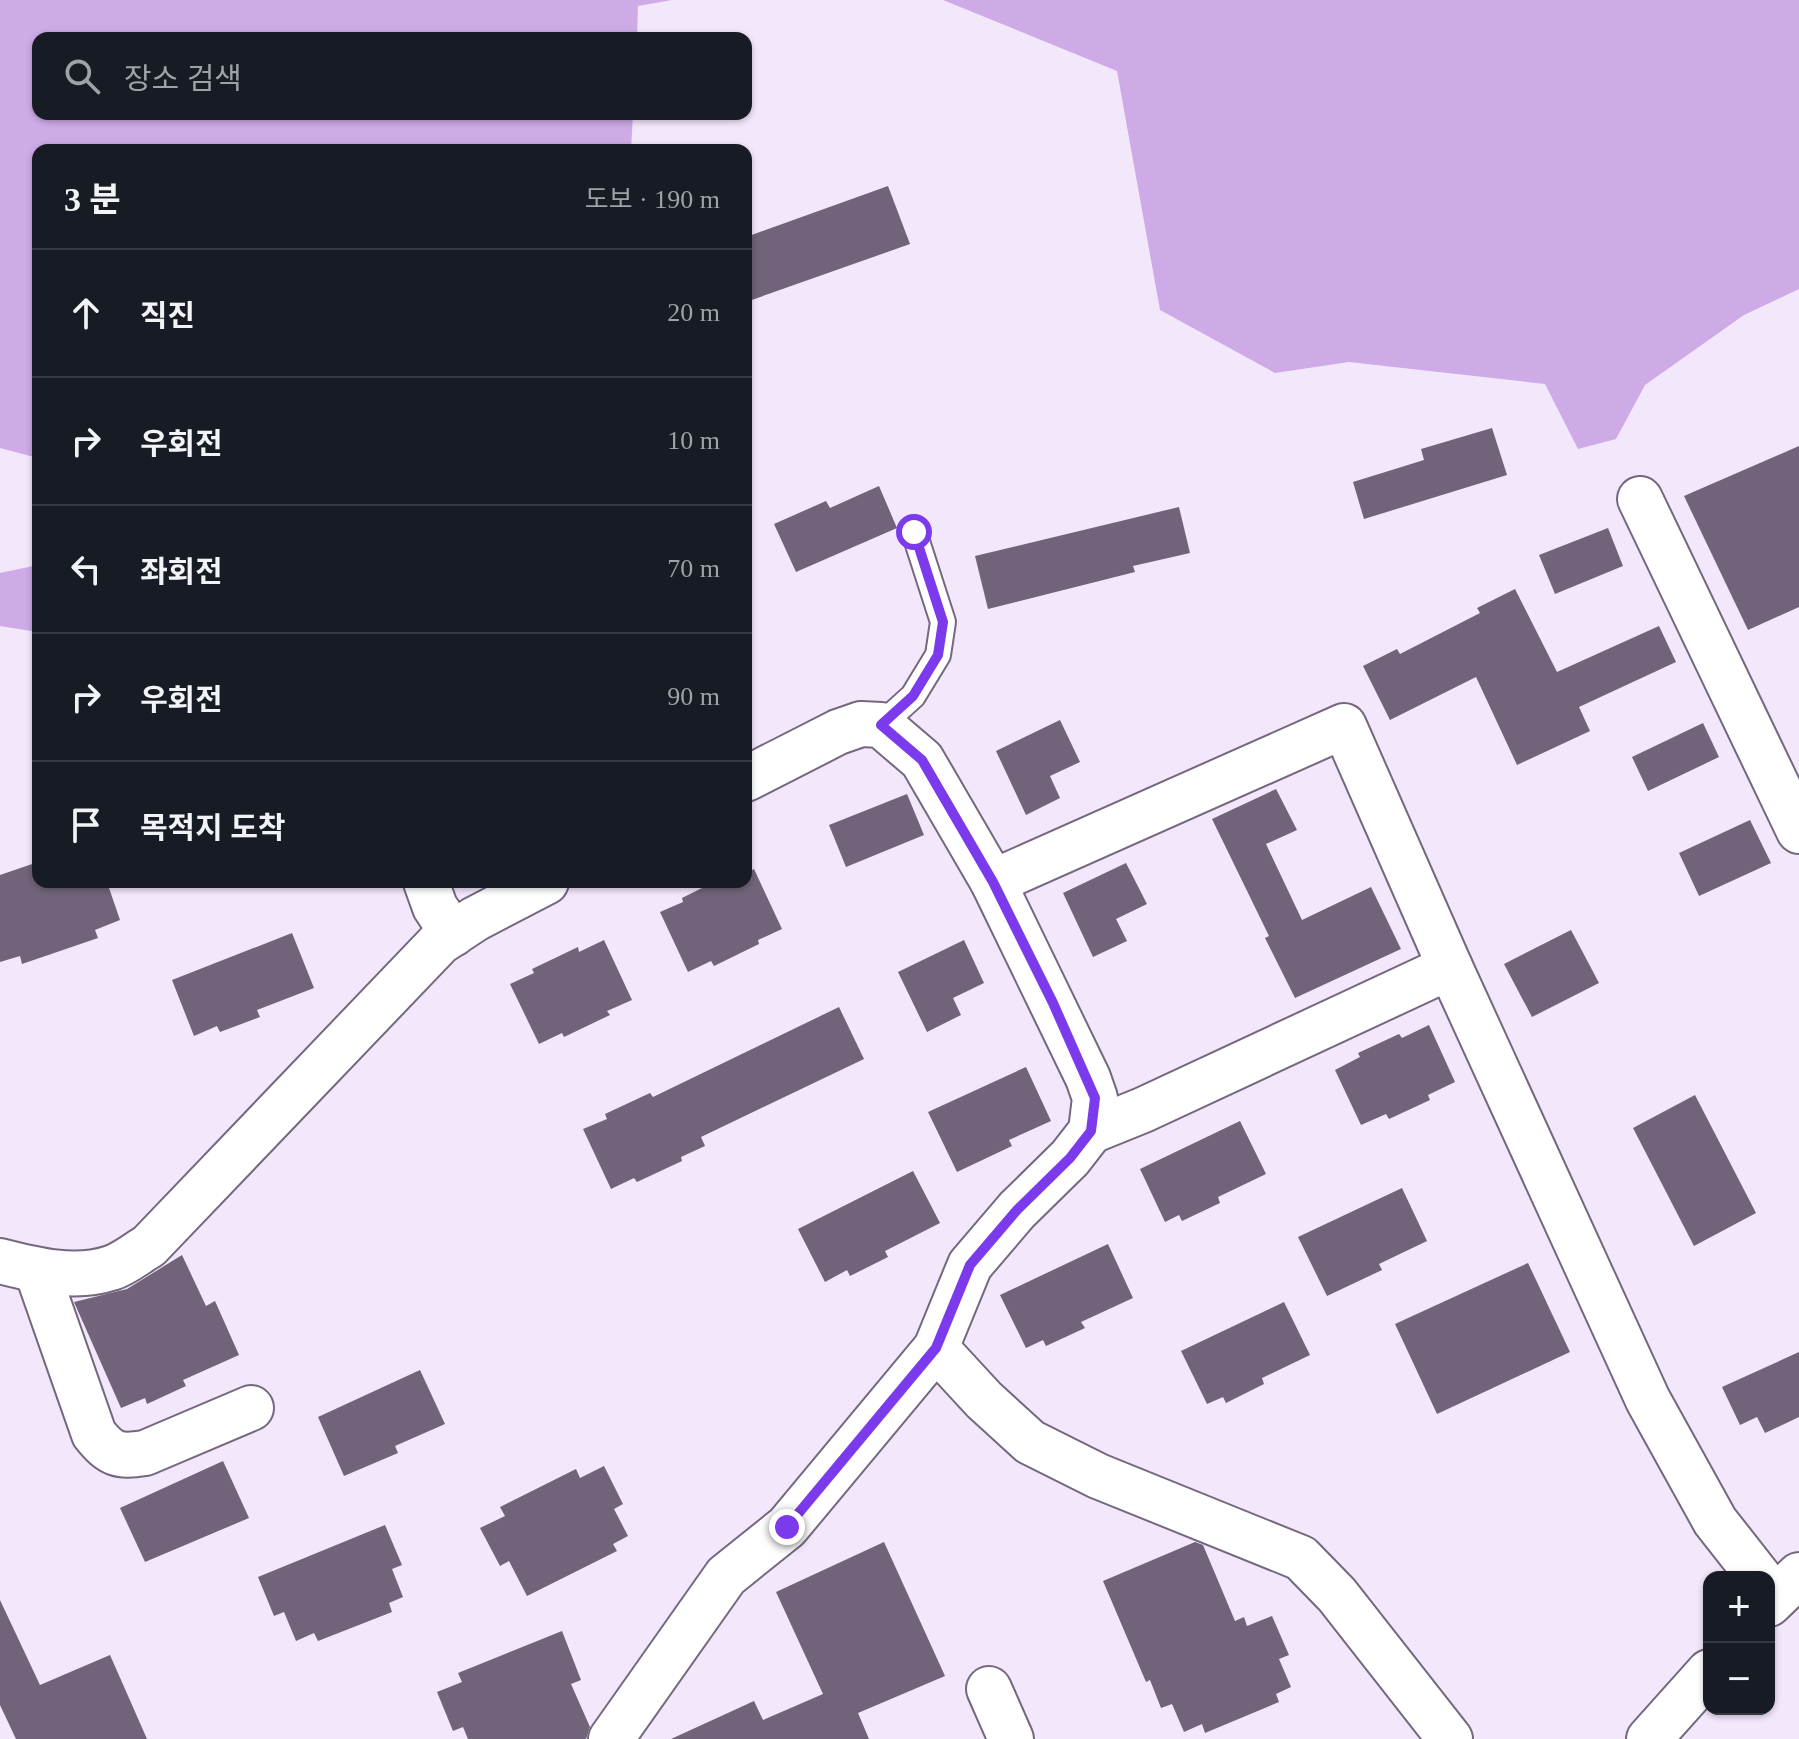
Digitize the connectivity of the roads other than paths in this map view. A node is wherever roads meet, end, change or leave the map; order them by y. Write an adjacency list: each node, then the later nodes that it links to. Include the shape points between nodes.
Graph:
1 (1640, 499): 5 (street)
2 (914, 532): 3 (lane, via 943,622 938,655 913,696)
3 (881, 725): 4 (street, via 861,724 838,732); 6 (street, via 922,760)
4 (752, 776)
5 (1799, 831)
6 (993, 882): 10 (street, via 1344,726); 11 (street, via 1088,1078 1095,1098)
7 (428, 888): 9 (street)
8 (534, 888): 9 (street)
9 (453, 934): 12 (street, via 149,1246 113,1268 82,1274)
10 (1450, 967): 11 (street); 15 (street, via 1648,1400 1715,1521)
11 (1091, 1131): 13 (street, via 970,1265)
12 (18, 1266): 14 (street, via 94,1434 108,1451 145,1453)
13 (936, 1348): 18 (street, via 787,1527 726,1576); 20 (street, via 1030,1442 1098,1476 1301,1558 1337,1595)
14 (251, 1408)
15 (1758, 1571)
16 (1703, 1679): 21 (street)
17 (989, 1689): 19 (street)
18 (611, 1739)
19 (1011, 1739)
20 (1450, 1739)
21 (1649, 1739)

